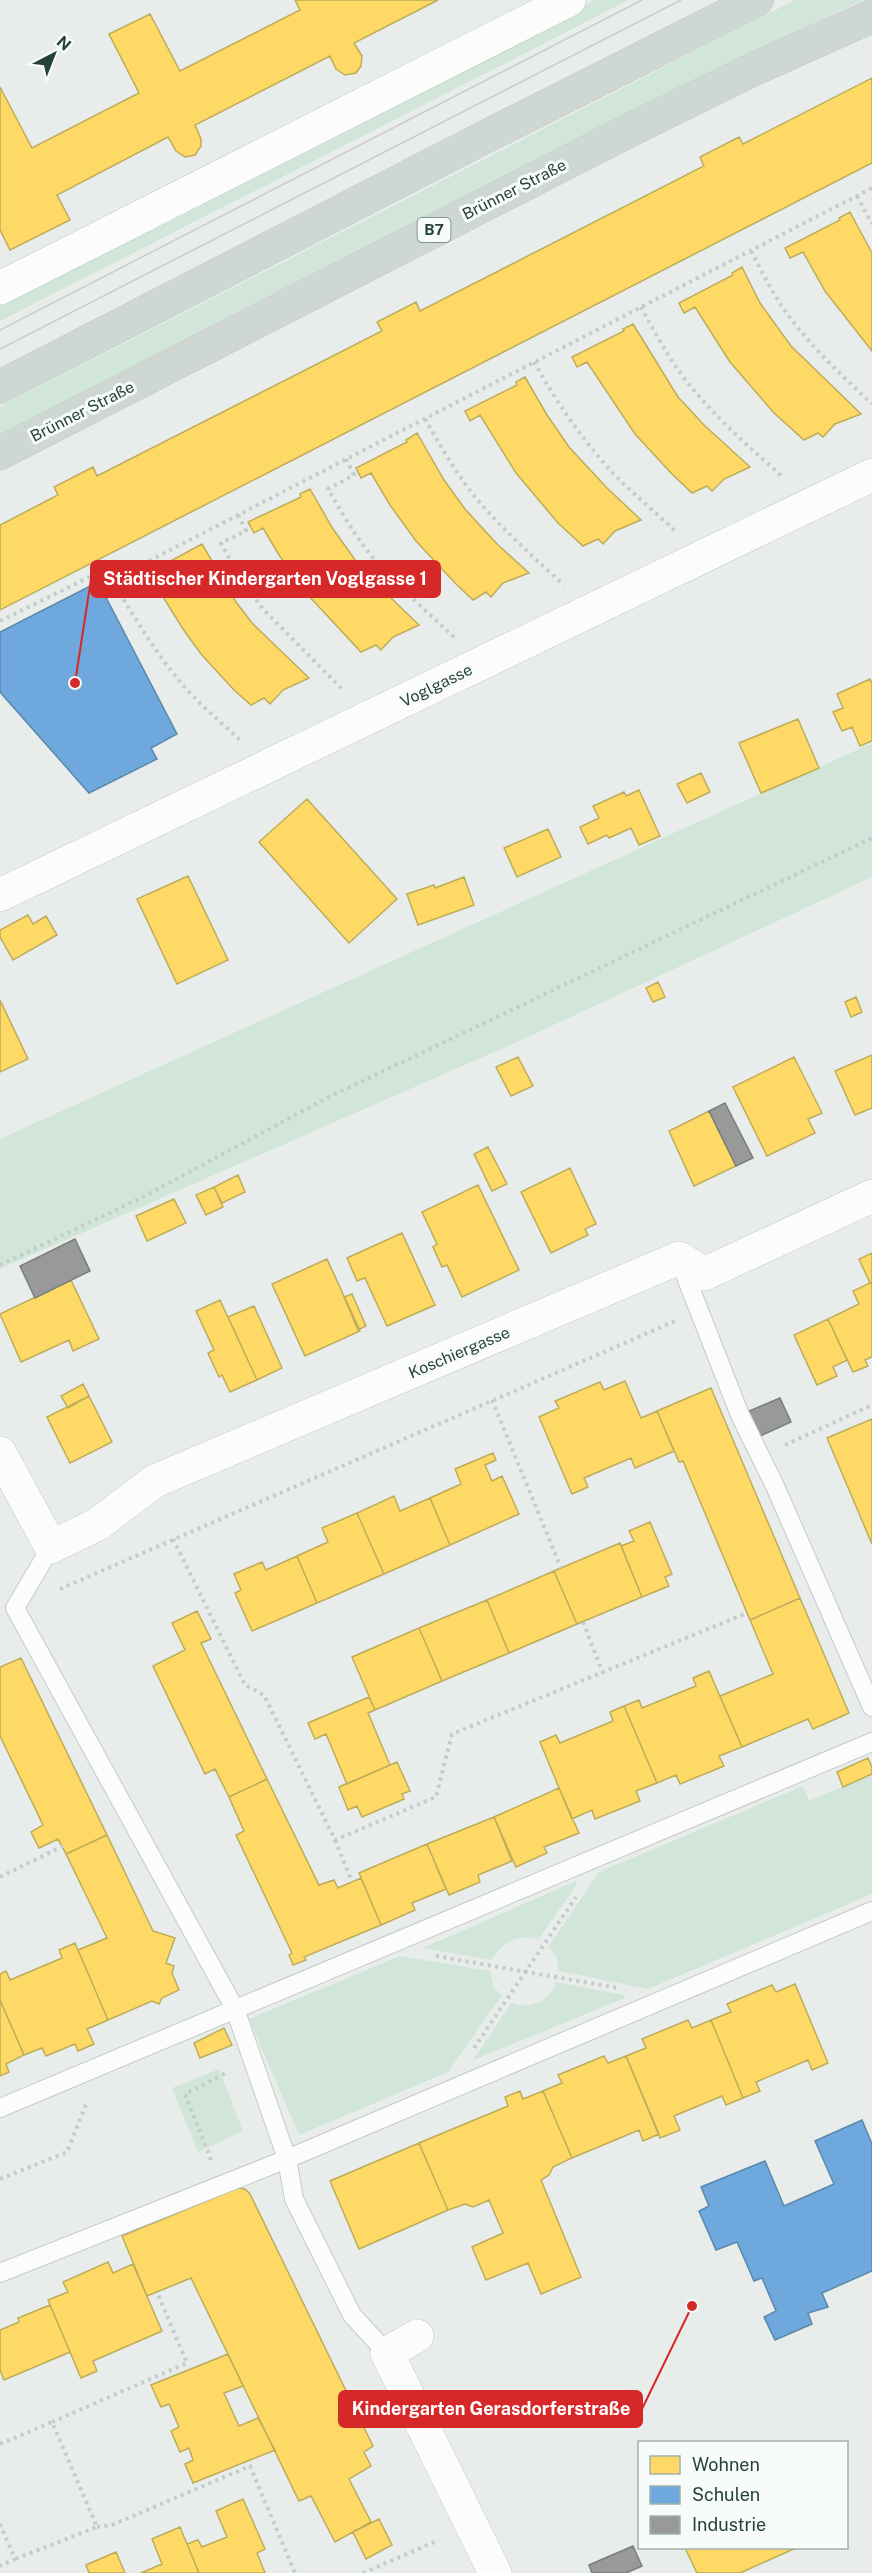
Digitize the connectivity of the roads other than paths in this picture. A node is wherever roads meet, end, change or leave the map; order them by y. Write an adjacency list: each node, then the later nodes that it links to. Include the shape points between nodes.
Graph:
1 (569, 0): 4 (street)
2 (757, 0): 5 (main road)
3 (872, 16): 6 (main road, Brünner Straße / B7, via 638,126)
4 (0, 288)
5 (0, 387)
6 (0, 453)
7 (872, 475): 8 (street, Voglgasse)
8 (0, 895)
9 (872, 1196): 10 (street, via 704,1274)
10 (679, 1258): 12 (street, Koschiergasse, via 155,1481 98,1524); 13 (lane, via 740,1415)
11 (0, 1453): 12 (street)
12 (51, 1547): 16 (lane, via 15,1608)
13 (872, 1707)
14 (872, 1742): 16 (lane)
15 (872, 1911): 18 (lane)
16 (235, 2009): 17 (lane); 18 (lane)
17 (0, 2108)
18 (287, 2159): 19 (lane); 21 (lane, via 294,2199 352,2315)
19 (0, 2273)
20 (417, 2336): 21 (street)
21 (387, 2353): 22 (street)
22 (495, 2573)

